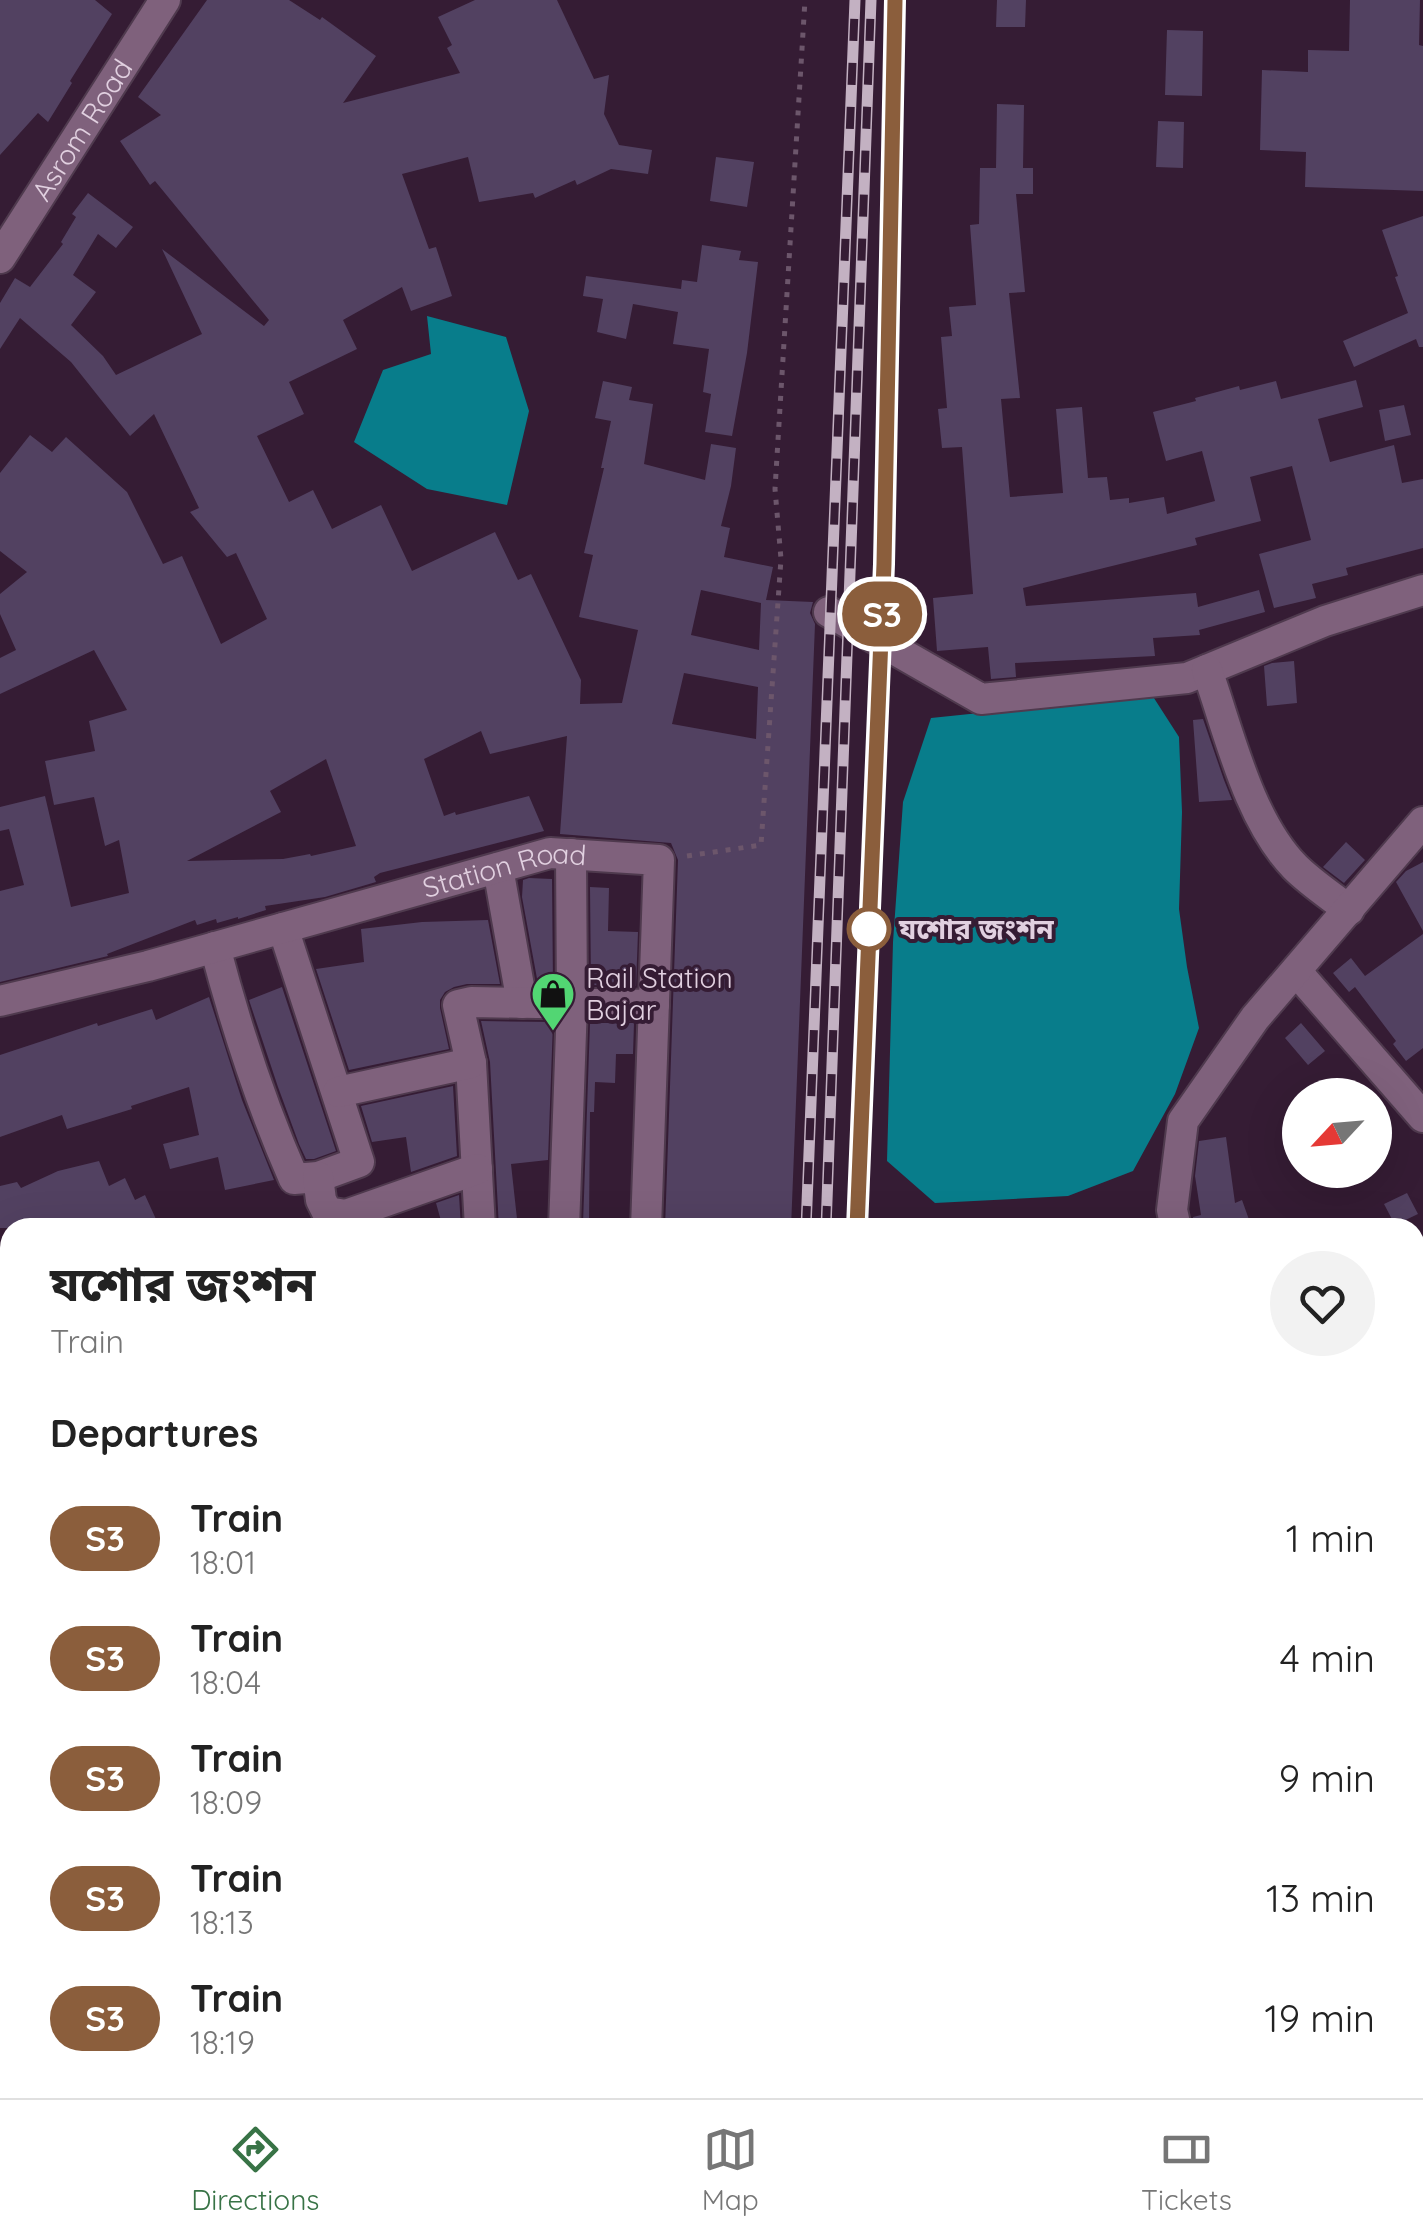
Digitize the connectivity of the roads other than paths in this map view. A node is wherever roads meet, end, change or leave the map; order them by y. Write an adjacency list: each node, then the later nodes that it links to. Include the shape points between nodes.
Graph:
1 (165, 0): 2 (street, Asrom Road)
2 (0, 258)
3 (1423, 590): 5 (street, via 1339,615)
4 (830, 612): 5 (street, via 981,699 1187,678)
5 (1207, 670): 9 (street, via 1272,838 1295,867)
6 (1423, 822): 9 (street)
7 (571, 854): 8 (street, Station Road); 15 (street); 16 (street, Station Road, via 659,860)
8 (498, 868): 10 (street, Station Road); 14 (street)
9 (1349, 910): 12 (street)
10 (282, 928): 11 (street, Station Road); 18 (street)
11 (215, 947): 13 (street, Station Road); 21 (street, via 269,1122 294,1180)
12 (1296, 971): 19 (street); 25 (street, via 1183,1122)
13 (0, 1001)
14 (522, 1003): 15 (street); 17 (street, via 458,1005)
15 (572, 1004): 16 (street); 23 (street)
16 (654, 1006): 24 (street)
17 (470, 1063): 18 (street); 20 (street)
18 (338, 1092): 21 (street, via 359,1162)
19 (1423, 1116)
20 (477, 1170): 21 (street, via 346,1215 327,1212); 22 (street)
21 (318, 1177)
22 (479, 1218)
23 (564, 1218)
24 (646, 1218)
25 (1174, 1218)

